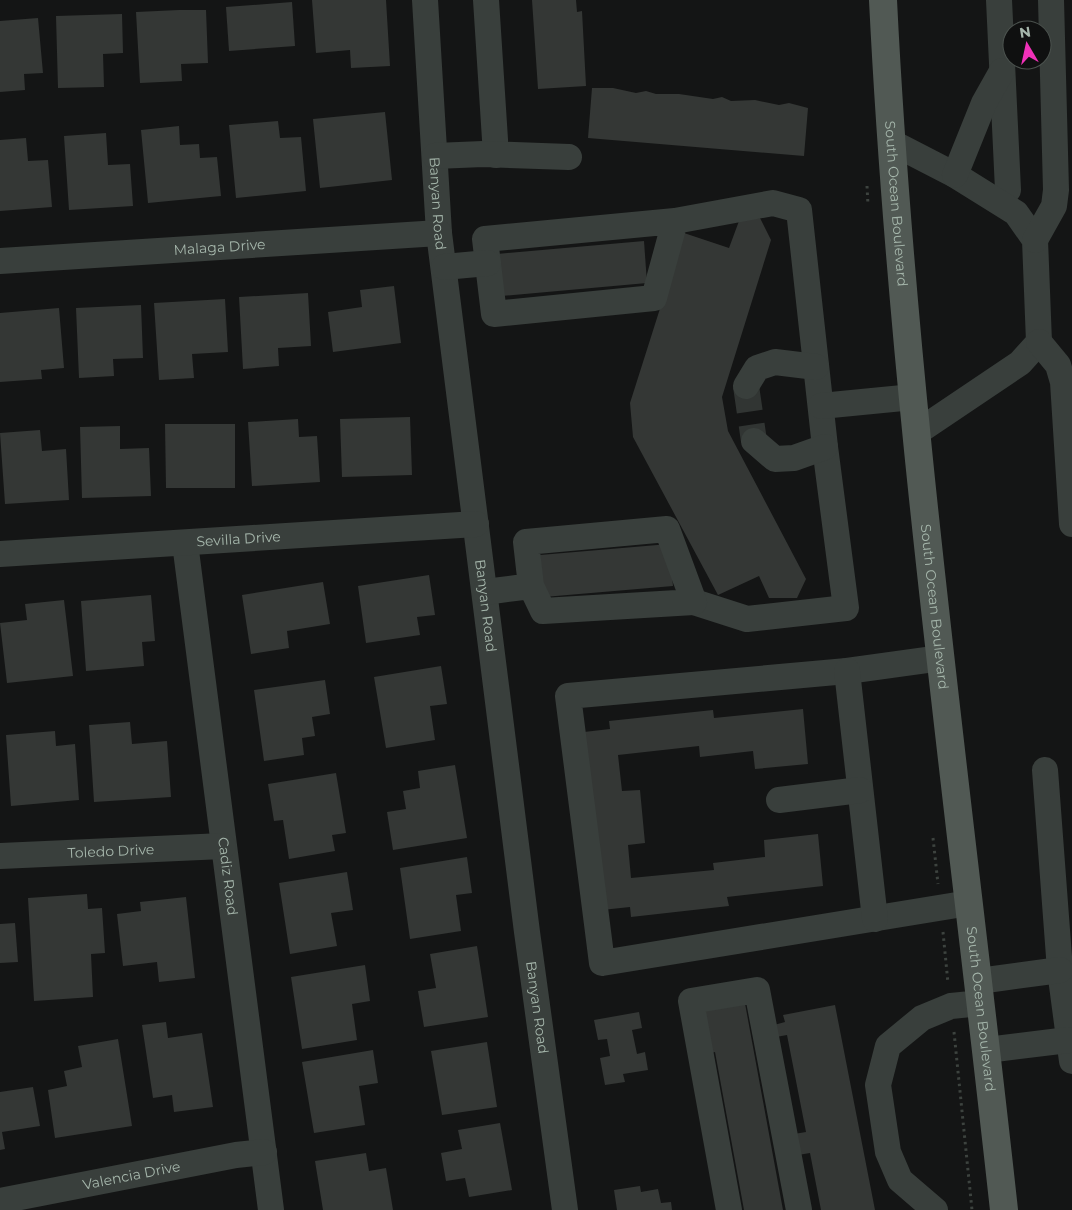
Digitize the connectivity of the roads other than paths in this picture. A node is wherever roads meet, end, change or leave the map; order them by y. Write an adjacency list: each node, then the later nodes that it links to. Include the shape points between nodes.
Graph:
1 (425, 0): 9 (street, Banyan Road)
2 (486, 0): 8 (street)
3 (883, 0): 7 (main road, South Ocean Boulevard)
4 (999, 0): 6 (street)
5 (1052, 0): 15 (street, via 1056,190 1054,206)
6 (1002, 71): 11 (street, via 984,103); 12 (street)
7 (891, 142): 11 (street); 22 (main road, South Ocean Boulevard)
8 (496, 154): 9 (street); 10 (street)
9 (435, 156): 14 (street, Banyan Road)
10 (569, 157)
11 (955, 175): 15 (street, via 1016,213)
12 (1008, 190)
13 (675, 222): 17 (street, via 485,239); 17 (street, via 654,298 494,314); 20 (street, via 773,203 798,210)
14 (439, 233): 16 (street, Malaga Drive); 18 (street, Banyan Road)
15 (1035, 240): 19 (street)
16 (0, 261)
17 (488, 263): 18 (street)
18 (444, 267): 27 (street, Banyan Road)
19 (1039, 342): 24 (street, via 1020,363); 28 (street, via 1058,366 1063,382)
20 (816, 367): 21 (street, via 775,362 757,368); 23 (street)
21 (746, 386)
22 (913, 397): 23 (street); 24 (main road, South Ocean Boulevard)
23 (821, 406): 26 (street)
24 (916, 433): 34 (main road, South Ocean Boulevard)
25 (754, 442): 26 (street, via 775,459 794,458)
26 (824, 447): 33 (street, via 846,608 746,619)
27 (476, 524): 29 (street, Sevilla Drive); 32 (street, Banyan Road)
28 (1072, 524)
29 (185, 543): 30 (street, Sevilla Drive); 39 (street, Cadiz Road)
30 (0, 554)
31 (531, 586): 32 (street); 33 (street, via 542,611); 33 (street, via 526,542 668,529)
32 (485, 592): 50 (street, Banyan Road)
33 (694, 602)
34 (941, 658): 35 (street); 41 (main road, South Ocean Boulevard)
35 (847, 671): 37 (street); 42 (street, via 568,696 602,963)
36 (1045, 770): 43 (street)
37 (860, 790): 38 (street); 42 (street)
38 (779, 800)
39 (223, 846): 40 (street, Toledo Drive); 47 (street, Cadiz Road)
40 (0, 856)
41 (969, 903): 42 (street); 44 (main road, South Ocean Boulevard)
42 (875, 919)
43 (1060, 970): 44 (street); 46 (street)
44 (980, 992): 45 (main road, South Ocean Boulevard); 53 (street, via 922,1018 888,1046 878,1085 888,1152 900,1180)
45 (987, 1050): 46 (street); 54 (main road, South Ocean Boulevard)
46 (1070, 1050)
47 (264, 1152): 48 (street, Valencia Drive); 49 (street, Cadiz Road)
48 (0, 1201)
49 (271, 1210)
50 (565, 1210)
51 (729, 1210): 52 (street, via 691,1001 757,990)
52 (799, 1210)
53 (935, 1210)
54 (1004, 1210)

